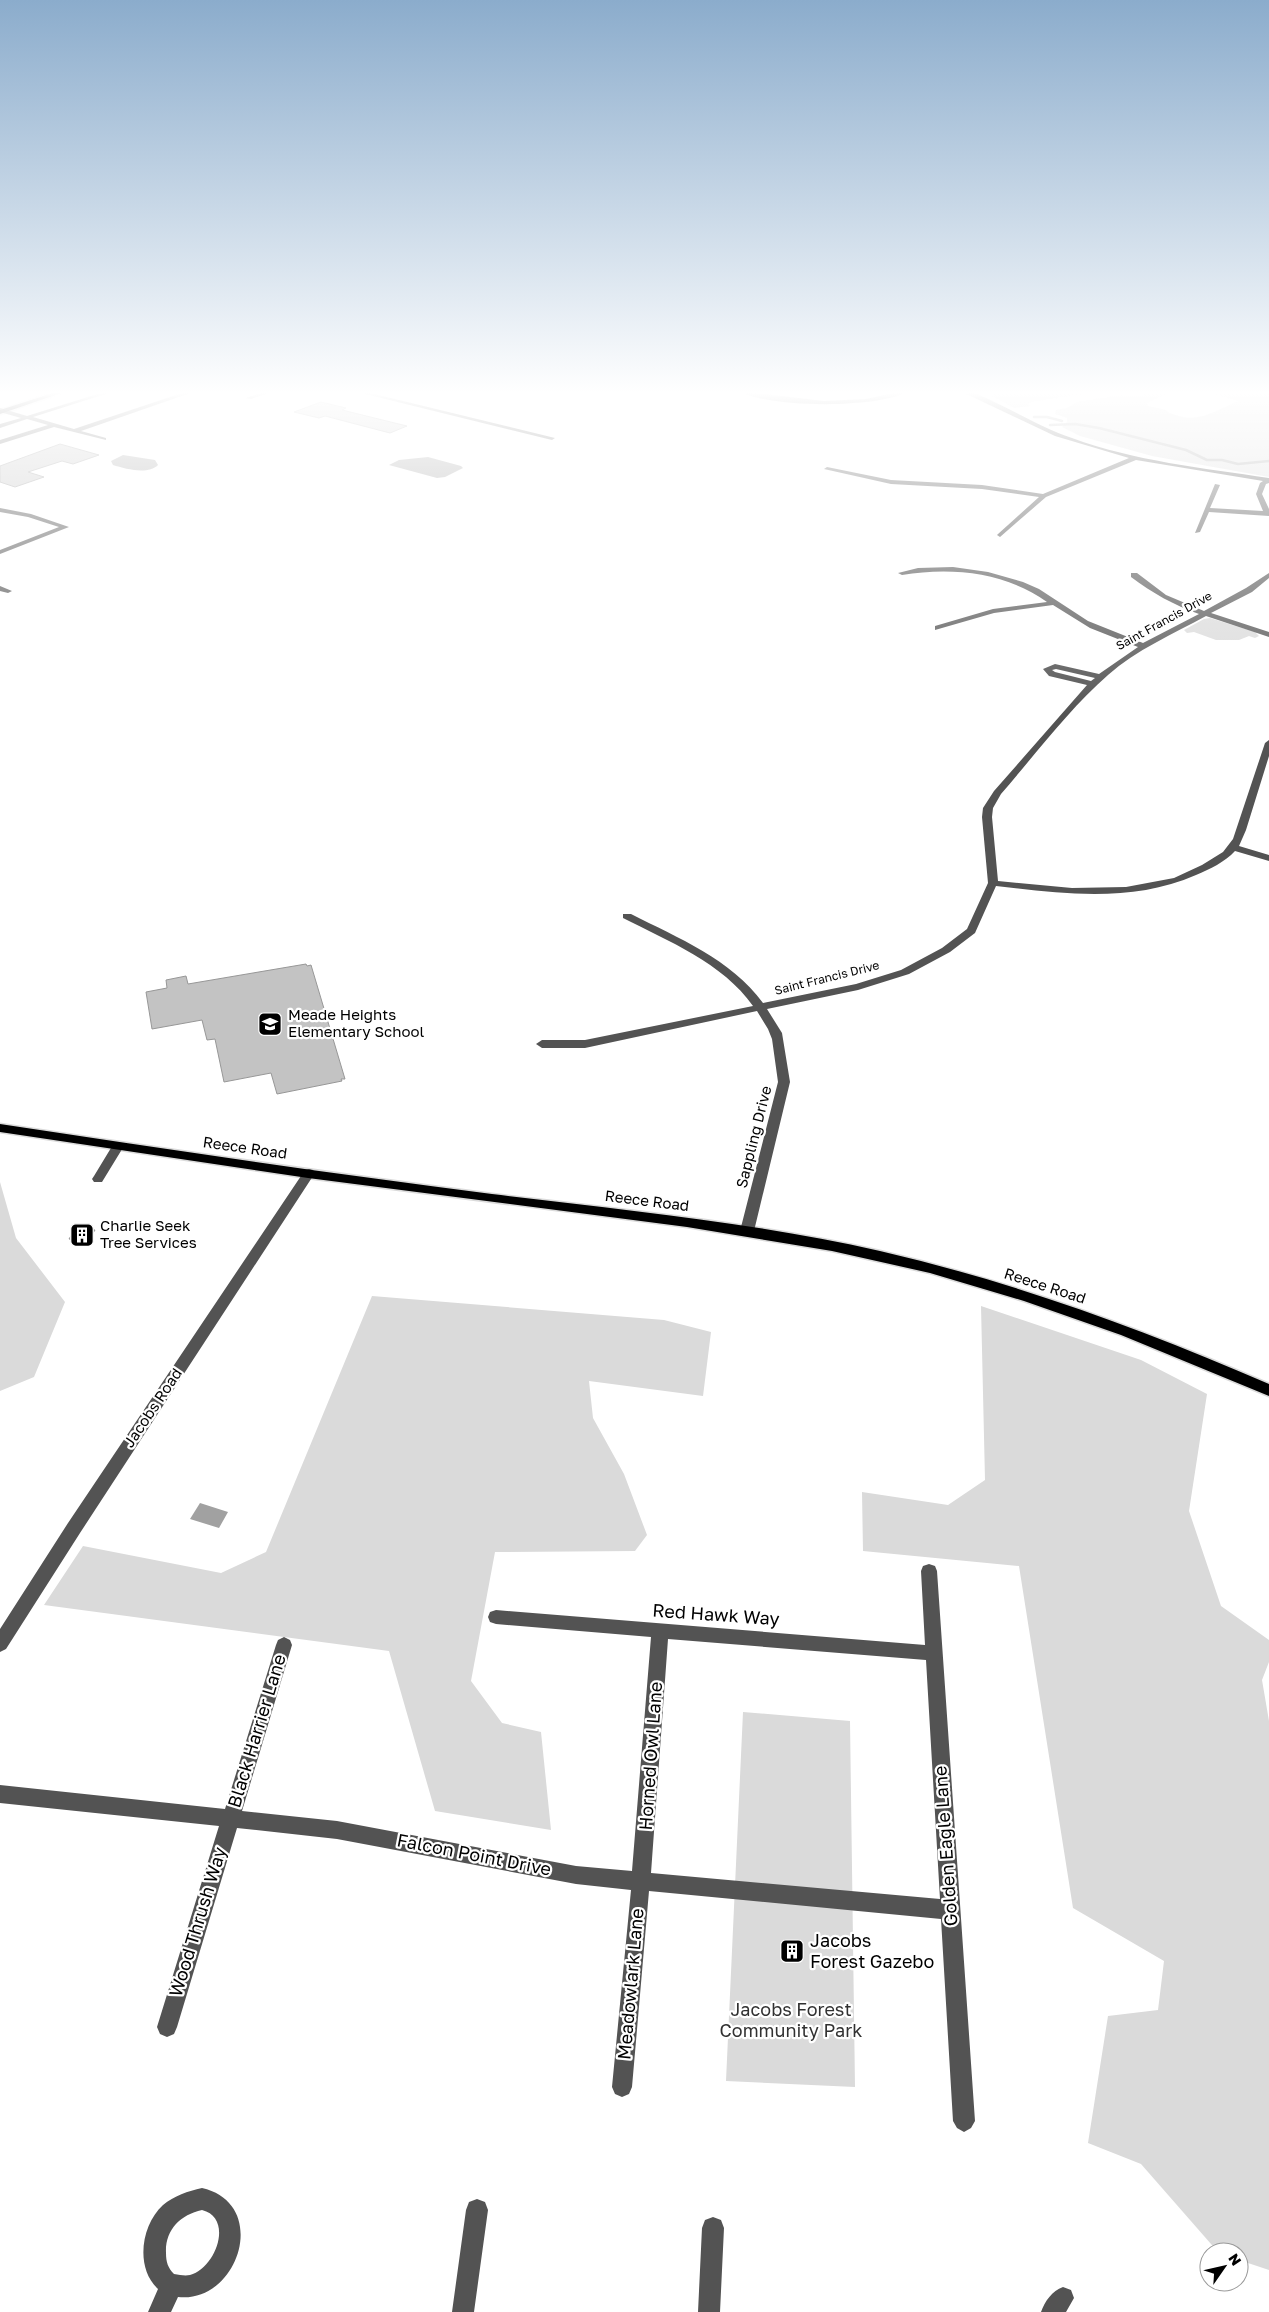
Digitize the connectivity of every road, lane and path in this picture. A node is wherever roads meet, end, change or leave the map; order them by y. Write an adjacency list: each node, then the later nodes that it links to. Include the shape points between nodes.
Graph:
1 (1041, 499): 8 (street)
2 (1211, 499): 5 (street)
3 (1265, 499): 6 (street, via 1262,503)
4 (0, 510): 9 (street, via 66,527)
5 (1206, 510): 6 (street); 7 (street)
6 (1268, 514)
7 (1197, 532)
8 (1000, 536)
9 (0, 552)
10 (902, 574): 15 (street, via 933,569 978,573 1023,585)
11 (1134, 574): 16 (street, via 1162,596)
12 (1269, 574): 16 (street, Saint Francis Drive, via 1249,590)
13 (0, 588): 14 (street)
14 (8, 591)
15 (1053, 603): 17 (street, via 993,611); 19 (street, via 1098,629)
16 (1206, 613): 18 (street); 19 (street, Saint Francis Drive)
17 (938, 628)
18 (1269, 635)
19 (1144, 646): 20 (street, Saint Francis Drive)
20 (1100, 677): 21 (street, Saint Francis Drive); 21 (street, via 1055,666 1047,669 1052,674)
21 (1092, 684): 25 (street, Saint Francis Drive, via 992,801 987,817)
22 (1269, 743): 23 (street)
23 (1233, 847): 24 (street); 25 (street, via 1193,874 1149,887 1068,892)
24 (1269, 858)
25 (993, 883): 27 (street, Saint Francis Drive, via 971,931 924,963 858,987)
26 (627, 916): 27 (street, Sappling Drive, via 725,970 741,983)
27 (761, 1008): 28 (street, Saint Francis Drive, via 586,1044); 33 (street, Sappling Drive, via 776,1032 784,1082)
28 (542, 1044)
29 (0, 1128): 30 (main road, Reece Road)
30 (118, 1146): 31 (main road, Reece Road); 32 (street)
31 (309, 1173): 33 (main road, Reece Road); 38 (street, Jacobs Road)
32 (98, 1179)
33 (748, 1231): 34 (main road, Reece Road, via 879,1256 1006,1290 1143,1337)
34 (1269, 1390)
35 (928, 1571): 40 (street, Golden Eagle Lane)
36 (496, 1617): 37 (street, Red Hawk Way)
37 (660, 1631): 40 (street, Red Hawk Way); 43 (street, Horned Owl Lane)
38 (0, 1644)
39 (284, 1645): 42 (street, Black Harrier Lane)
40 (934, 1653): 44 (street, Golden Eagle Lane)
41 (0, 1794): 42 (street, Falcon Point Drive)
42 (230, 1817): 43 (street, Falcon Point Drive, via 337,1830 576,1874); 45 (street, Wood Thrush Way)
43 (639, 1881): 44 (street, Falcon Point Drive); 46 (street, Meadowlark Lane)
44 (950, 1910): 47 (street, Golden Eagle Lane)
45 (166, 2027)
46 (622, 2088)
47 (964, 2121)
48 (477, 2210): 52 (street)
49 (713, 2228): 53 (street)
50 (172, 2285): 51 (street)
51 (159, 2312)
52 (463, 2312)
53 (709, 2312)

